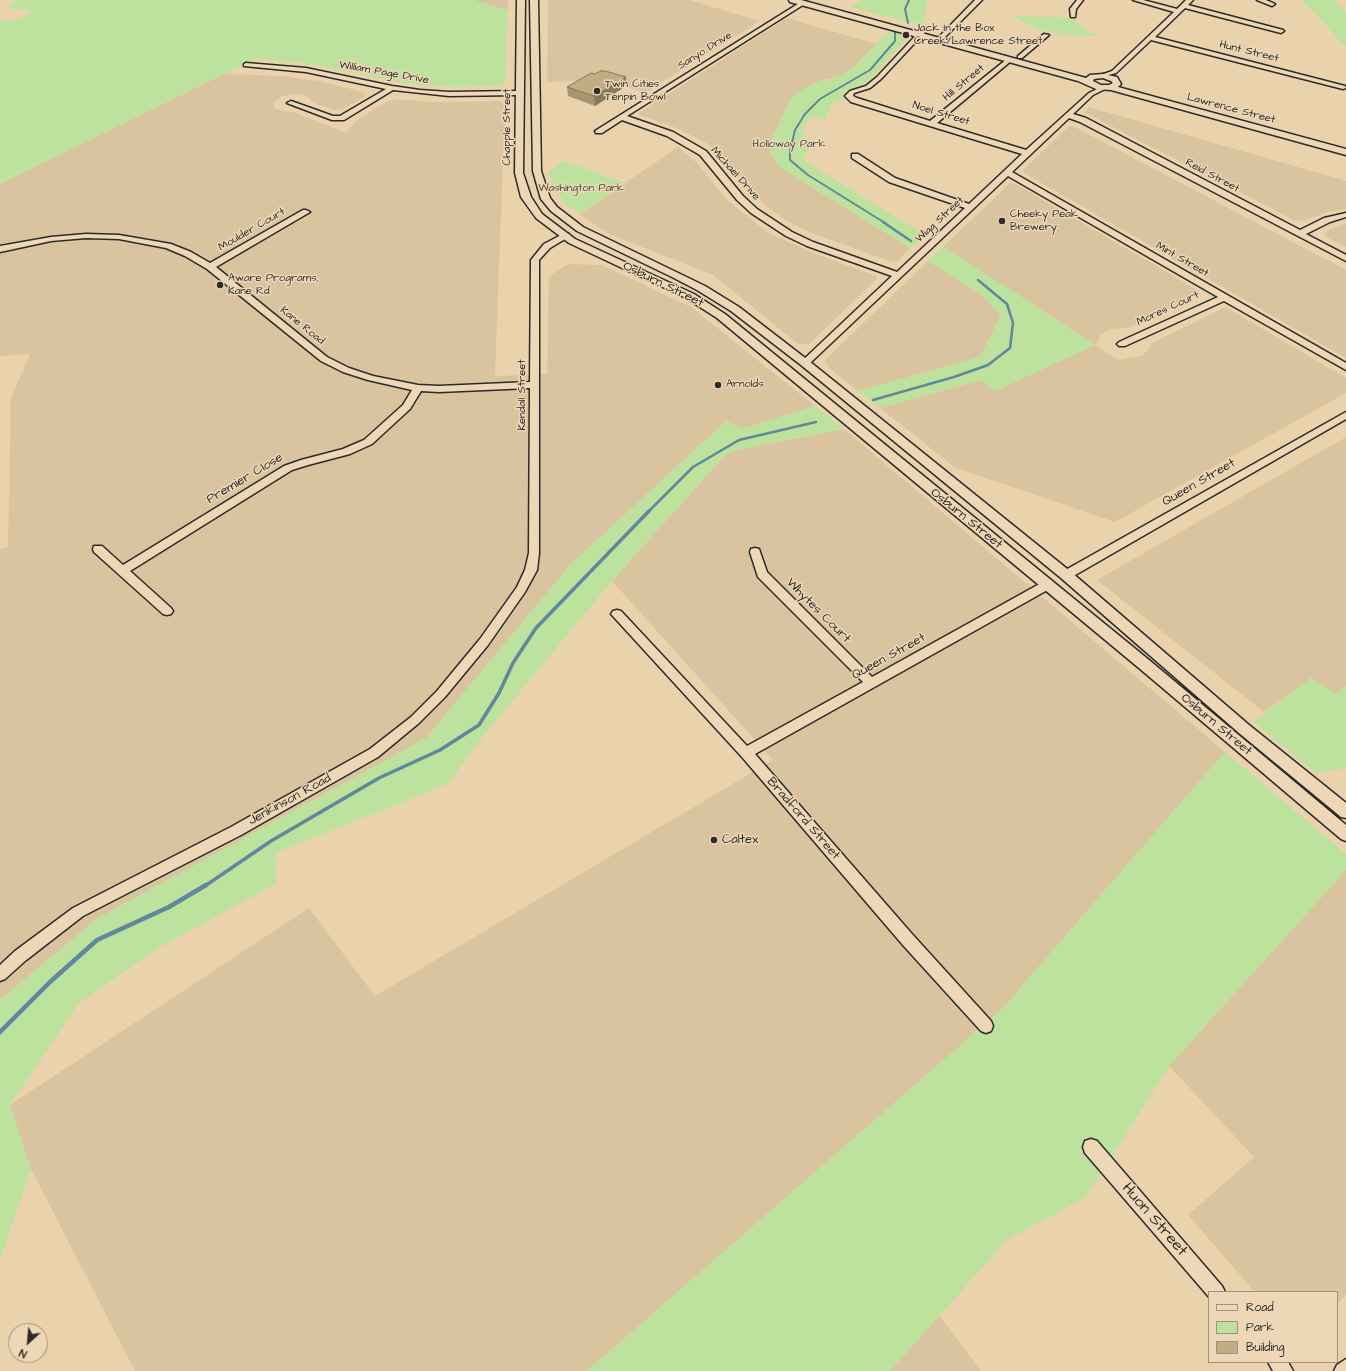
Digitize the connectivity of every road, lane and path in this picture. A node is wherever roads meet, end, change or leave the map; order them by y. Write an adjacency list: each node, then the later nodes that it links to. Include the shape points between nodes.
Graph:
1 (521, 0): 28 (street, Chapple Street)
2 (534, 0): 27 (street)
3 (793, 0): 10 (street)
4 (811, 0): 15 (street)
5 (979, 0): 17 (street)
6 (1080, 0): 13 (street, via 1073,9)
7 (1136, 0): 12 (street)
8 (1190, 0): 12 (street, Wigg Street)
9 (1260, 0): 11 (street)
10 (805, 1): 15 (street); 33 (street, Sanyo Drive)
11 (1272, 4)
12 (1181, 8): 14 (street); 18 (street, Wigg Street)
13 (1073, 16)
14 (1280, 32)
15 (921, 33): 17 (street); 34 (street, Noel Street, via 879,78 868,87 852,92 849,96 854,100)
16 (1046, 35): 19 (street)
17 (941, 38): 19 (street); 20 (street)
18 (1150, 38): 23 (street, Wigg Street); 25 (street, Hunt Street)
19 (1020, 57): 22 (street)
20 (1009, 60): 24 (street); 34 (street, Hill Street)
21 (246, 65): 26 (street, William Page Drive, via 306,70)
22 (1099, 76): 23 (street); 24 (street, via 1090,78)
23 (1111, 81): 24 (street); 29 (street, Wigg Street); 32 (street, Lawrence Street)
24 (1090, 83): 29 (street)
25 (1343, 87)
26 (392, 88): 28 (street, William Page Drive, via 449,94); 30 (street, via 341,118 332,118)
27 (536, 92): 28 (street); 44 (street, via 537,171 541,187 554,209)
28 (519, 93): 46 (street, Chapple Street, via 519,173 523,190 539,216)
29 (1091, 94): 31 (street, Wigg Street)
30 (291, 103)
31 (1068, 115): 38 (street, Wigg Street); 45 (street, Reid Street, via 1090,124)
32 (1225, 116): 36 (street, Lawrence Street); 37 (street, Lawrence Street)
33 (622, 117): 35 (street, Sanyo Drive); 50 (street, Michael Drive, via 670,134 703,153 740,198 754,211 789,234)
34 (932, 123): 38 (street, Noel Street)
35 (600, 131)
36 (1346, 146)
37 (1346, 152)
38 (1028, 153): 40 (street, Wigg Street)
39 (855, 156): 41 (street, via 892,180)
40 (1007, 172): 41 (street, Wigg Street); 51 (street, Mint Street)
41 (970, 207): 50 (street, Wigg Street)
42 (306, 212): 49 (street, Moulder Court)
43 (1346, 216): 45 (street, via 1327,220)
44 (580, 229): 46 (street); 53 (street, Osburn Street, via 701,288 735,309)
45 (1299, 234): 48 (street, Reid Street)
46 (566, 236): 55 (street, Osburn Street, via 700,302 721,316); 56 (street, Kendall Street, via 547,246 535,260)
47 (0, 249): 49 (street, Kane Road, via 50,239 119,237 168,246 188,254)
48 (1346, 258)
49 (210, 268): 57 (street, Kane Road, via 324,359 371,378)
50 (898, 275): 53 (street, Wigg Street)
51 (1225, 297): 52 (street, Mores Court); 54 (street, Mint Street)
52 (1122, 344)
53 (805, 363): 55 (street); 63 (street, Osburn Street)
54 (1346, 366)
55 (789, 374): 64 (street, Osburn Street)
56 (535, 385): 57 (street, Kane Road); 61 (street, Kendall Street, via 534,553)
57 (418, 388): 62 (street, Premier Close, via 407,407 368,442 346,452 288,468)
58 (1346, 415): 63 (street, Queen Street)
59 (98, 549): 62 (street)
60 (756, 552): 67 (street, Whytes Court, via 762,574)
61 (531, 570): 71 (street, Jenkinson Road, via 521,589 484,642 441,694 416,720 374,753 236,831 78,912)
62 (122, 571): 65 (street)
63 (1066, 575): 64 (street); 69 (street, Osburn Street, via 1244,729)
64 (1047, 585): 67 (street, Queen Street); 70 (street, Osburn Street)
65 (167, 611)
66 (618, 614): 68 (street, Bradford Street)
67 (870, 683): 68 (street, Queen Street)
68 (746, 753): 72 (street, Bradford Street, via 896,927)
69 (1346, 812): 70 (street)
70 (1345, 832)
71 (0, 974)
72 (986, 1026)
73 (1091, 1147): 74 (street, Huon Street)
74 (1215, 1291)
75 (1278, 1363): 77 (street)
76 (1346, 1368): 78 (street)
77 (1284, 1371)
78 (1343, 1371)

